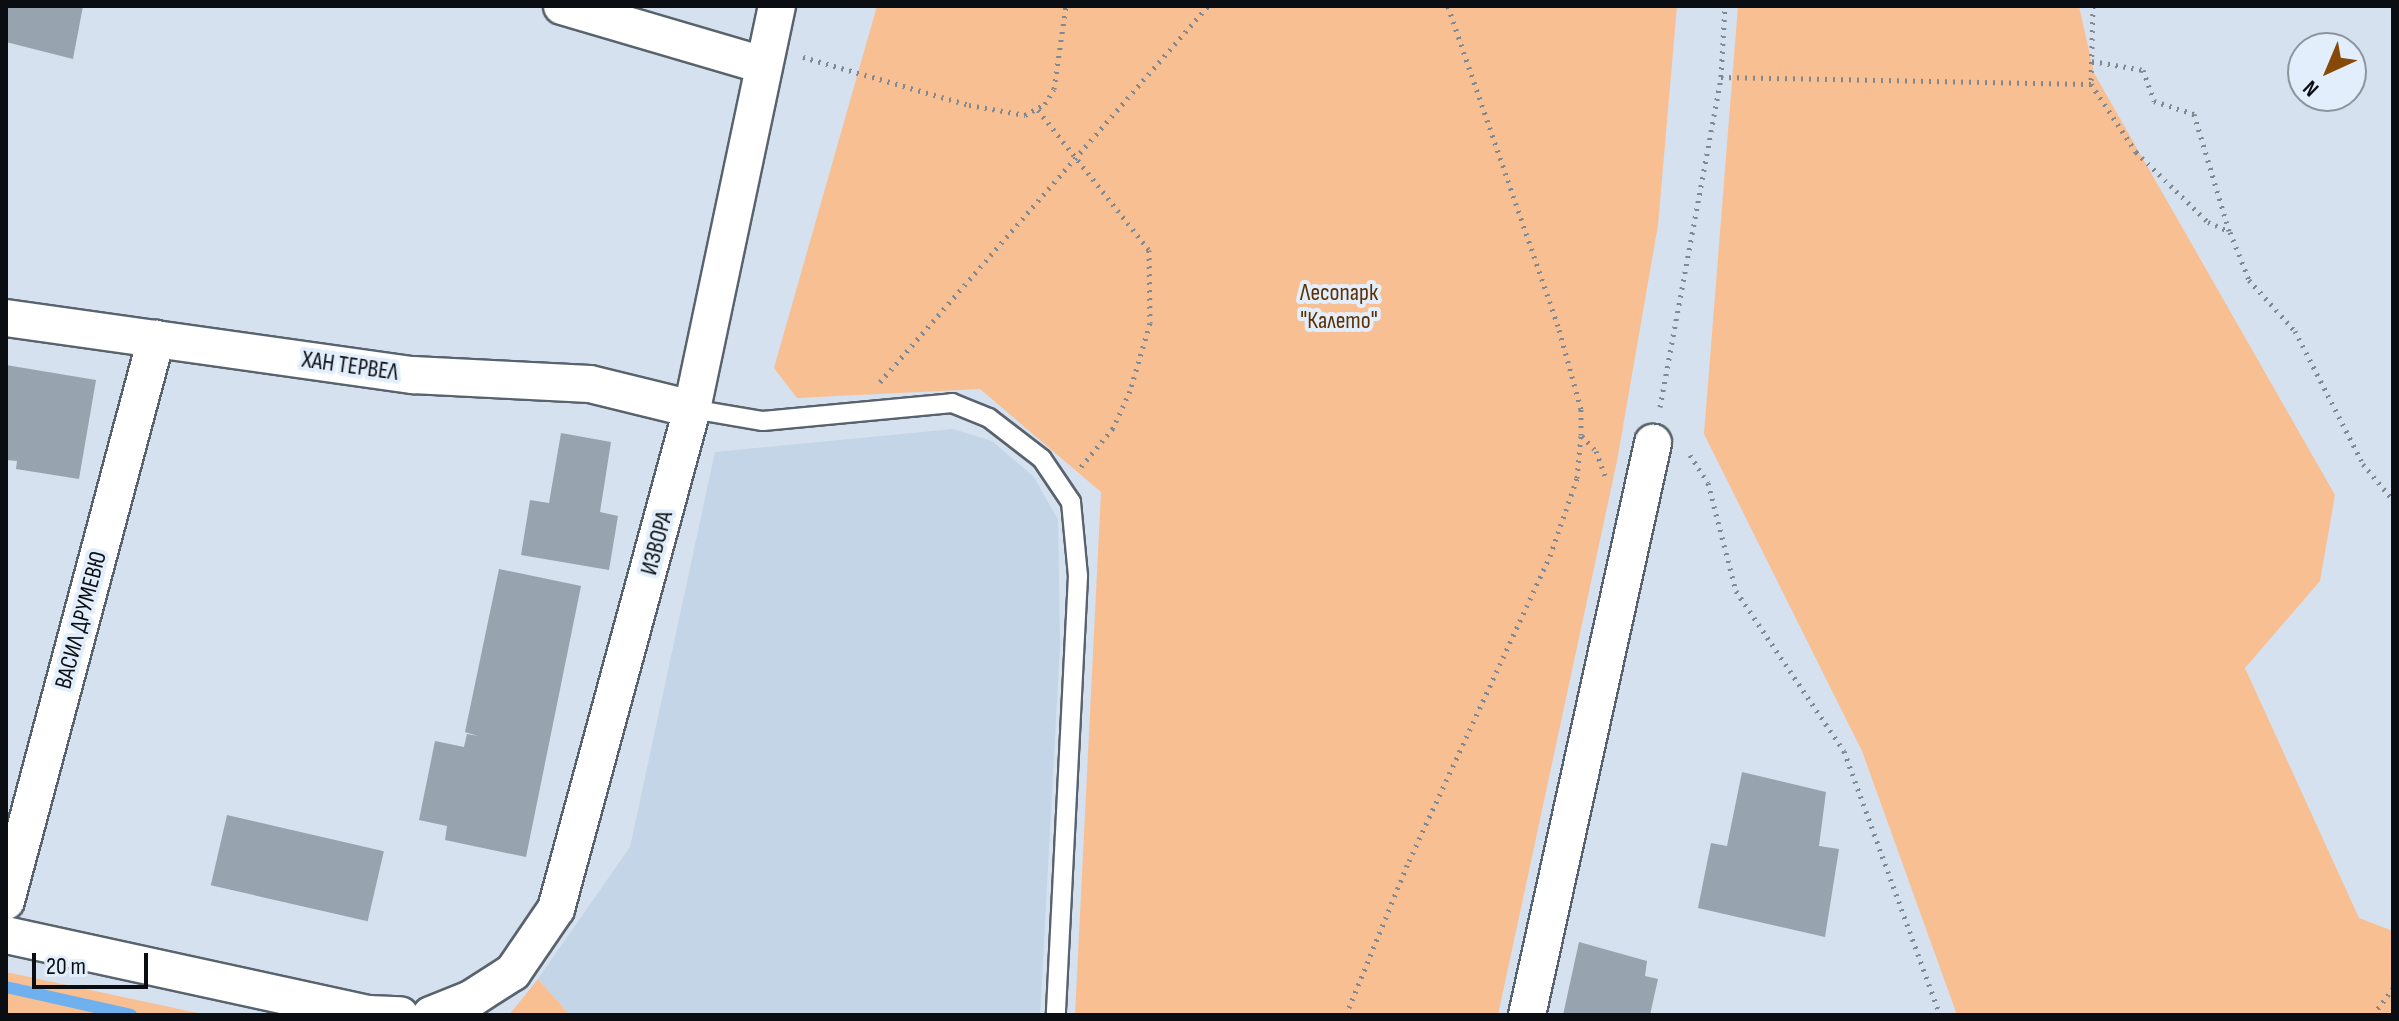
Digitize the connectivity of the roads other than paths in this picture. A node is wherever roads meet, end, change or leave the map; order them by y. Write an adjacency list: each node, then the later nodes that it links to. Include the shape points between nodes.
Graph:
1 (562, 6): 3 (street)
2 (777, 6): 3 (street, ИЗВОРА)
3 (765, 56): 6 (street, ИЗВОРА)
4 (6, 318): 5 (street, ХАН ТЕРВЕЛ)
5 (156, 339): 6 (street, ХАН ТЕРВЕЛ, via 413,375 590,384); 8 (street, ВАСИЛ ДРУМЕВЮ)
6 (692, 409): 11 (street, ИЗВОРА, via 556,909 513,972 471,999); 12 (lane, via 763,421 952,403 989,418 1042,459 1071,502 1078,576)
7 (1653, 443): 13 (street)
8 (6, 901)
9 (6, 935): 10 (street, via 368,1014)
10 (400, 1015)
11 (431, 1015)
12 (1056, 1015)
13 (1527, 1015)

